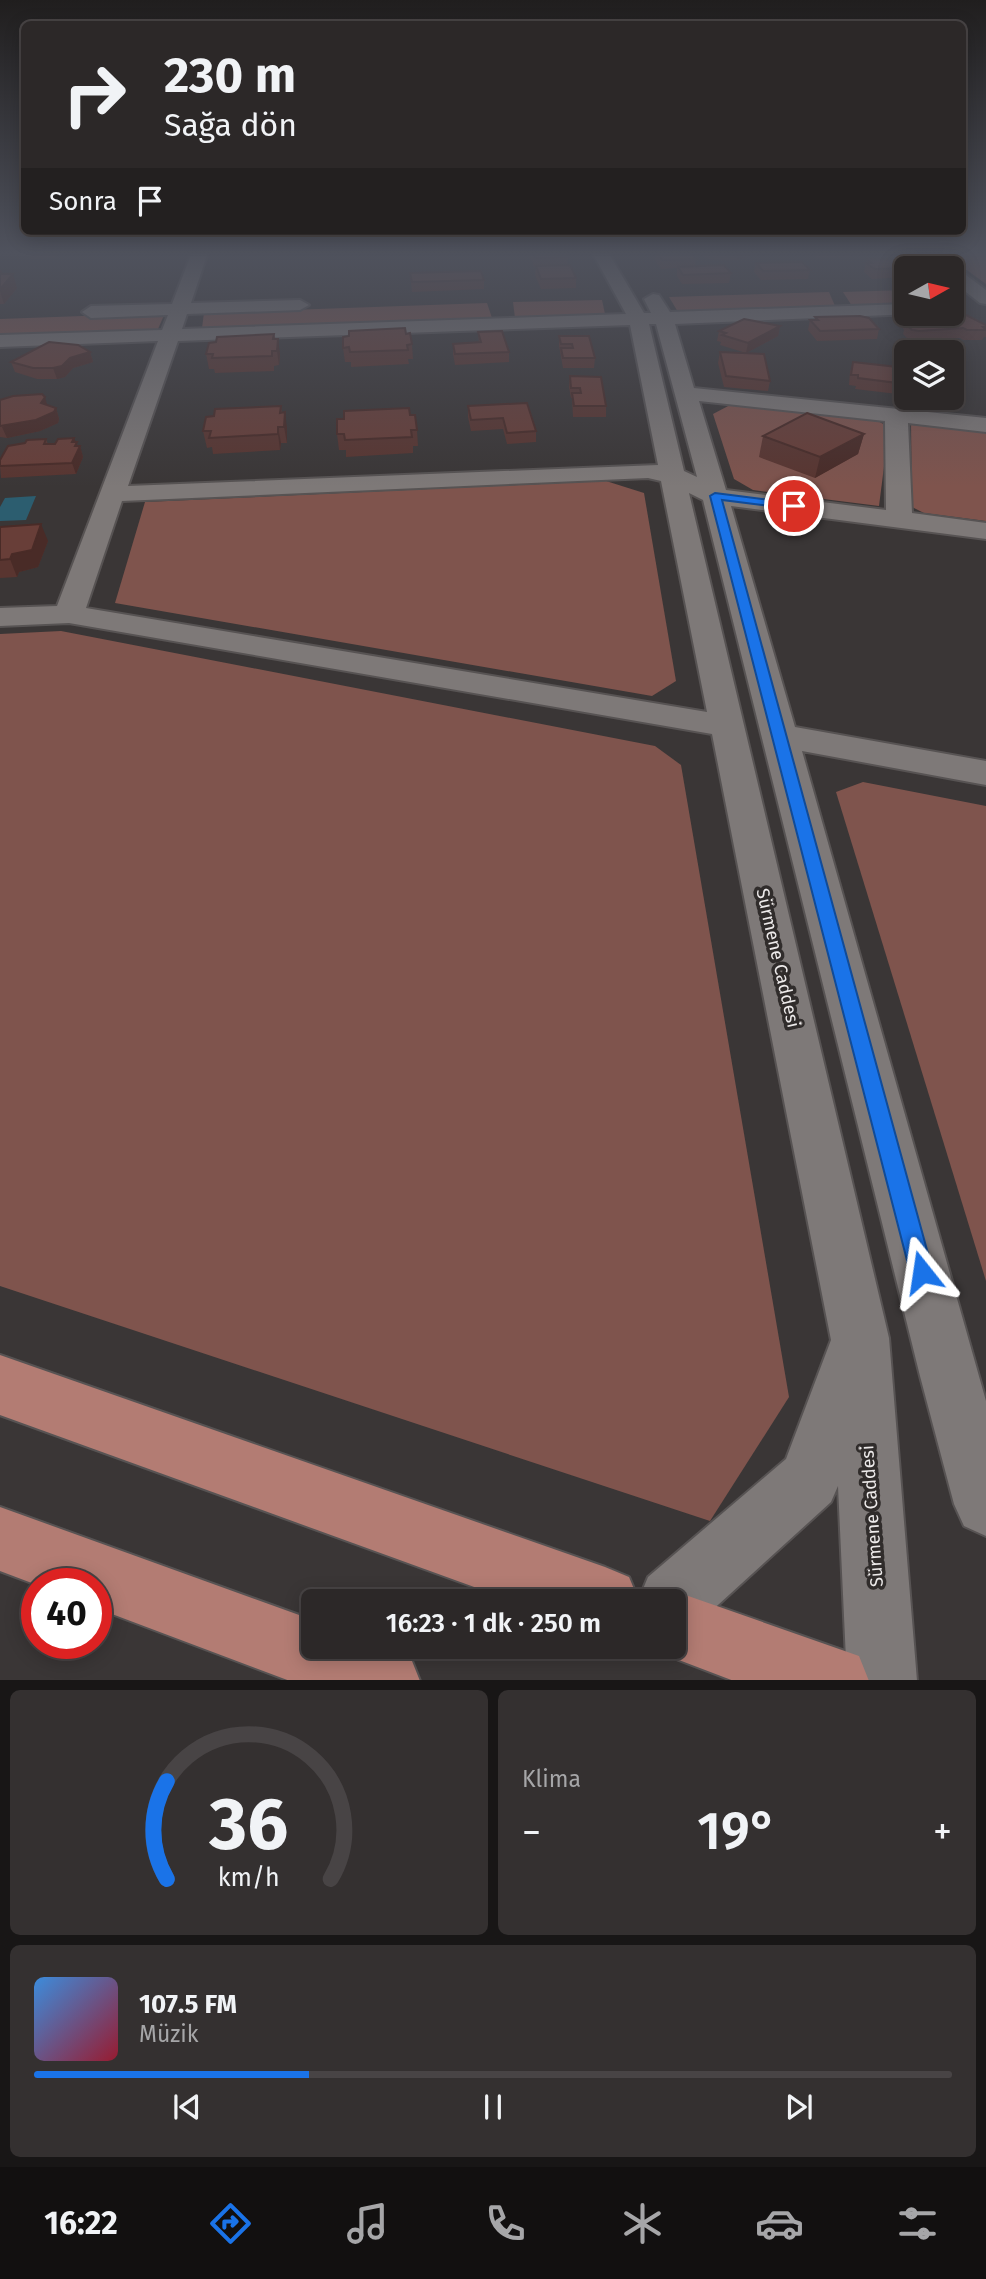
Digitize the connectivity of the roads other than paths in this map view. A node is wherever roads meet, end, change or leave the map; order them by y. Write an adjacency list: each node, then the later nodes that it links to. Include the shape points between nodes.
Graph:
1 (171, 330): 5 (street)
2 (356, 330): 5 (street)
3 (652, 330): 10 (street, Sürmene Caddesi)
4 (656, 330): 7 (street, Sürmene Caddesi)
5 (168, 337): 6 (street); 11 (street)
6 (0, 341)
7 (685, 393): 8 (street); 12 (street, Sürmene Caddesi)
8 (896, 416): 9 (street); 13 (street)
9 (986, 425)
10 (673, 475): 11 (street, via 648,471); 12 (street); 17 (street, Sürmene Caddesi)
11 (112, 494): 15 (street)
12 (715, 496): 13 (street); 18 (street, Sürmene Caddesi)
13 (899, 519): 14 (street)
14 (986, 531)
15 (69, 614): 16 (street); 17 (street)
16 (0, 617)
17 (727, 726): 22 (street, Sürmene Caddesi)
18 (779, 735): 19 (street); 23 (street, Sürmene Caddesi)
19 (831, 745): 20 (street, via 831,719); 21 (street)
20 (986, 746)
21 (986, 773)
22 (860, 1338): 29 (street, via 809,1480); 33 (street, Sürmene Caddesi)
23 (949, 1376): 25 (street); 26 (street, Sürmene Caddesi)
24 (0, 1385): 28 (main road)
25 (986, 1429)
26 (986, 1504)
27 (0, 1539): 31 (main road)
28 (571, 1589)
29 (686, 1589)
30 (686, 1629): 32 (main road)
31 (382, 1680)
32 (831, 1680)
33 (882, 1680)

